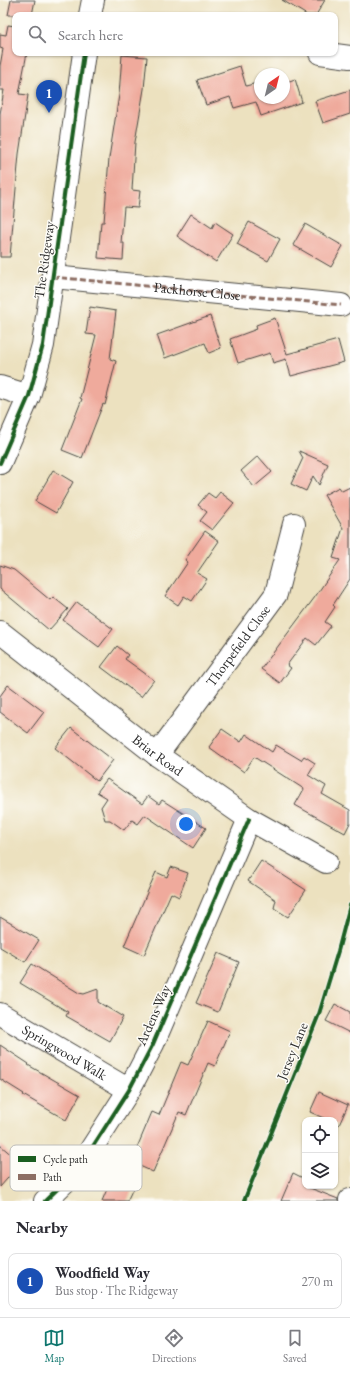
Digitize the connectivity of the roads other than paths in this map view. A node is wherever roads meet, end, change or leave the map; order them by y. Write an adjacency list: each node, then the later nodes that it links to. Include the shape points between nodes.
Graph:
1 (93, 0): 2 (street)
2 (91, 12)
3 (338, 55): 5 (street)
4 (84, 56): 6 (street, The Ridgeway)
5 (350, 57)
6 (53, 277): 7 (street, Packhorse Close); 9 (street, The Ridgeway, via 43,345)
7 (341, 305)
8 (0, 387): 9 (street)
9 (29, 396): 10 (street, The Ridgeway)
10 (0, 463)
11 (294, 524): 13 (street, Thorpefield Close, via 276,594)
12 (0, 632): 13 (street, Briar Road)
13 (156, 755): 14 (street, Briar Road)
14 (249, 819): 15 (street, Briar Road); 17 (street, Ardens Way, via 153,1044)
15 (326, 862)
16 (0, 1014): 17 (street, Springwood Walk)
17 (129, 1090): 18 (street, Ardens Way)
18 (94, 1145)
19 (55, 1191): 20 (street, Ardens Way)
20 (45, 1201)

